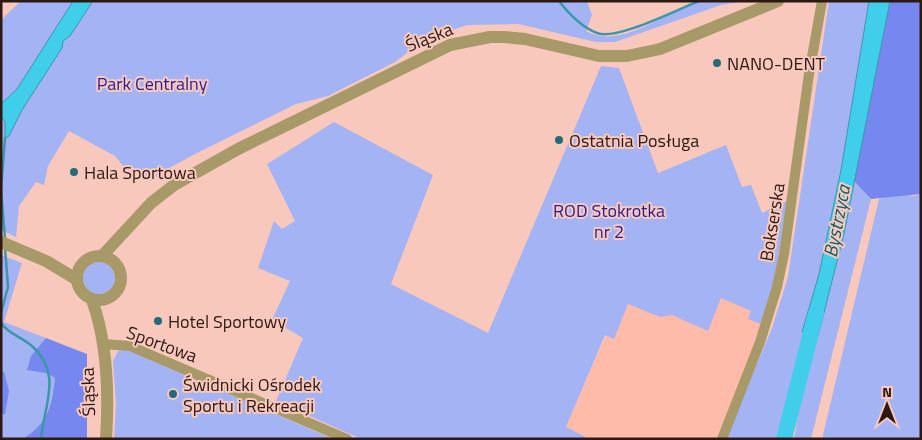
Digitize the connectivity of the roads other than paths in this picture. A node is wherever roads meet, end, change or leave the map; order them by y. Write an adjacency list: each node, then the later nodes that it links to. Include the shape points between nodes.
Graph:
1 (778, 1): 3 (street, Śląska, via 660,49 627,56 599,56 504,37 450,45 238,149 164,192)
2 (822, 1): 15 (street, Bokserska, via 777,287 760,342)
3 (128, 229): 5 (street, Śląska); 8 (street, Śląska, via 120,251)
4 (7, 245): 6 (street)
5 (102, 256): 7 (street); 8 (street)
6 (46, 261): 7 (street); 9 (street)
7 (82, 263): 9 (street)
8 (119, 268): 10 (street, via 119,289)
9 (76, 279): 11 (street, via 81,292)
10 (108, 299): 11 (street); 12 (street, Śląska)
11 (92, 300): 12 (street, Śląska)
12 (104, 344): 13 (street, Śląska, via 108,407); 14 (street, Sportowa, via 130,346)
13 (106, 439)
14 (346, 439)
15 (722, 439)

